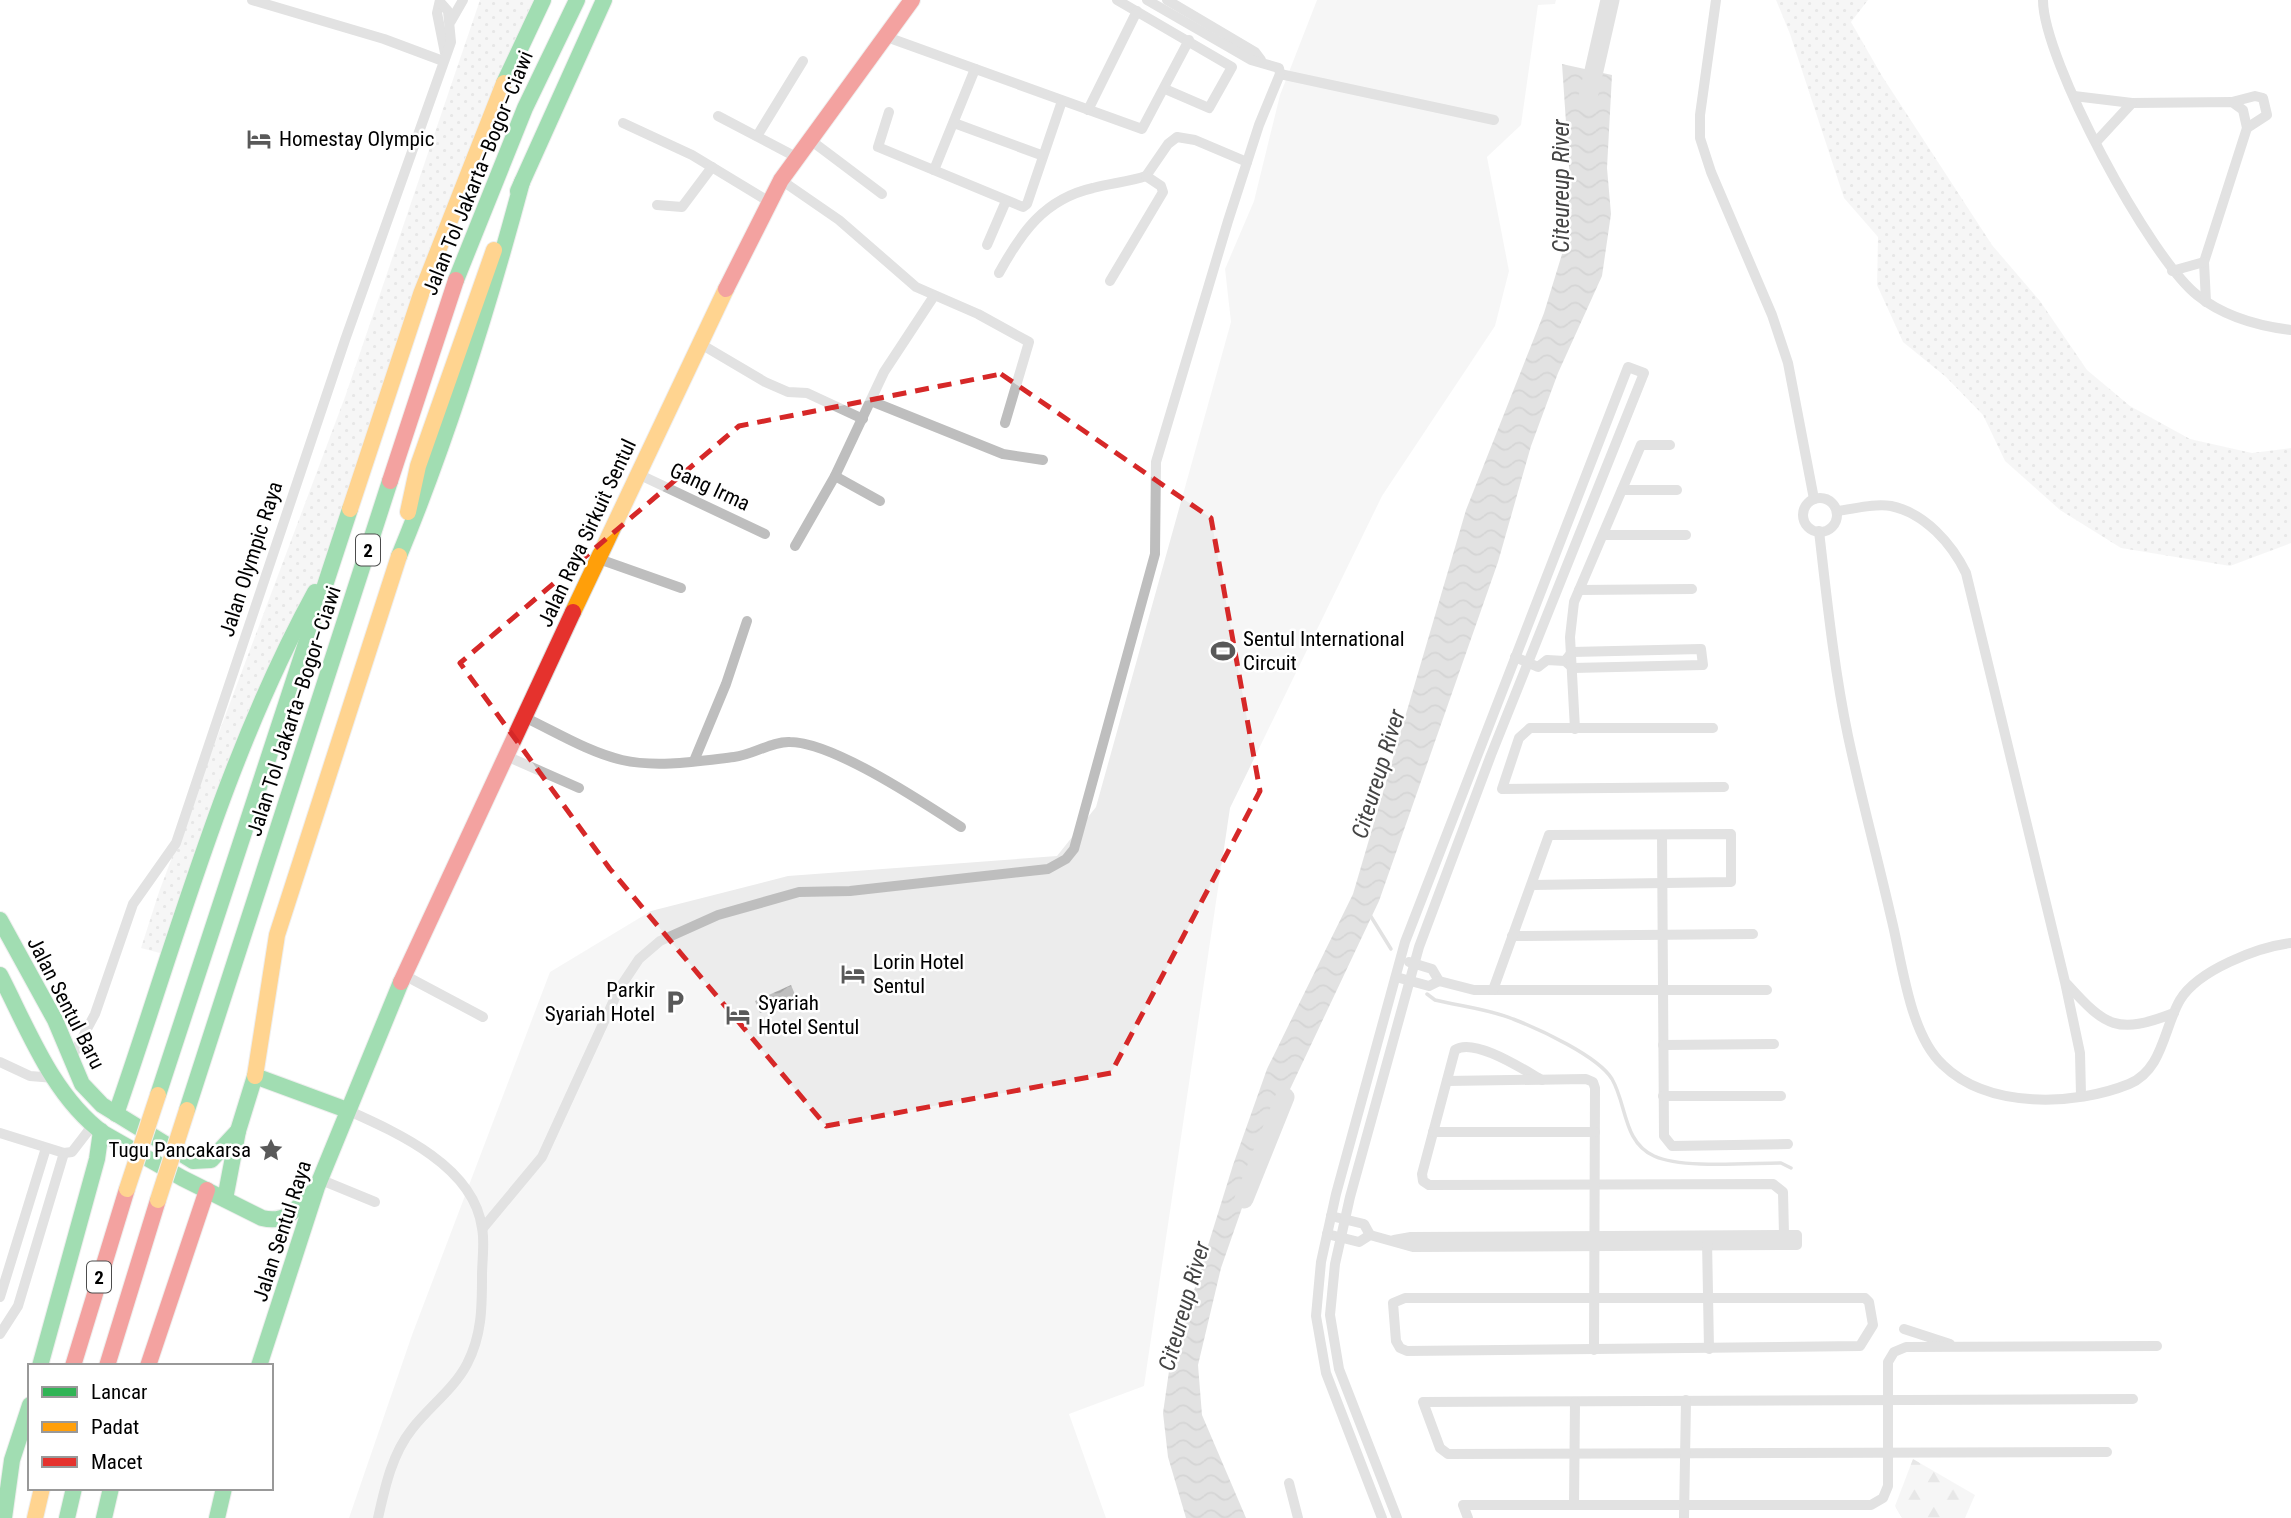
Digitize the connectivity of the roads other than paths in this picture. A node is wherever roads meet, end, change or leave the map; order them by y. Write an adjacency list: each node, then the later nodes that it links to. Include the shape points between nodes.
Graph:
1 (252, 0): 17 (street)
2 (463, 0): 14 (street, Jalan Olympic Raya)
3 (543, 0): 74 (main road, Jalan Tol Jakarta–Bogor–Ciawi / 2, via 472,159 421,294)
4 (576, 0): 161 (main road, Jalan Tol Jakarta–Bogor–Ciawi / 2, bridge, via 551,49 451,294)
5 (604, 0): 119 (main road, via 522,182 494,286 434,471 397,561 277,935)
6 (912, 0): 15 (main road, Jalan Raya Sirkuit Sentul)
7 (1117, 0): 13 (street)
8 (1147, 0): 18 (street, via 1251,60)
9 (1167, 0): 18 (street, via 1255,52)
10 (1716, 0): 66 (street, via 1700,138 1788,363)
11 (2043, 0): 23 (street, via 2052,47)
12 (440, 1): 14 (street); 17 (street, via 437,13)
13 (1137, 11): 16 (street); 27 (street)
14 (451, 22): 17 (street, Jalan Olympic Raya, via 451,42)
15 (884, 36): 20 (street); 35 (main road, Jalan Raya Sirkuit Sentul)
16 (1189, 40): 22 (street); 22 (street, via 1229,63 1231,73 1209,108)
17 (444, 57): 117 (street, Jalan Olympic Raya, via 176,843 133,904 95,1014)
18 (1261, 60): 21 (street, via 1279,68)
19 (803, 61): 34 (street)
20 (975, 69): 24 (street); 32 (street)
21 (1280, 74): 30 (street); 39 (street)
22 (1165, 89): 27 (street, via 1142,129)
23 (2074, 96): 26 (street); 36 (street)
24 (1062, 101): 27 (street); 37 (street)
25 (2232, 102): 26 (street); 33 (street, via 2243,110); 33 (street, via 2263,98 2267,115)
26 (2132, 103): 36 (street)
27 (1088, 110)
28 (889, 112): 41 (street, via 878,146)
29 (718, 116): 34 (street)
30 (1494, 120)
31 (623, 123): 40 (street)
32 (954, 123): 37 (street); 41 (street)
33 (2247, 128): 49 (street)
34 (757, 136): 38 (street)
35 (809, 139): 38 (main road, Jalan Raya Sirkuit Sentul); 44 (street)
36 (2096, 142): 50 (street)
37 (1041, 155): 46 (street, via 1027,204)
38 (796, 157): 43 (main road, Jalan Raya Sirkuit Sentul)
39 (1247, 162): 42 (street, via 1177,137); 143 (street, via 1156,462 1155,555 1074,849 1048,869 766,899 660,942 639,959 619,989 542,1157)
40 (712, 167): 45 (street); 47 (street, via 682,206)
41 (934, 170): 46 (street)
42 (1146, 176): 51 (street, via 1091,188 1048,208 1025,228); 52 (street, via 1163,192)
43 (781, 180): 45 (main road, Jalan Raya Sirkuit Sentul); 53 (street)
44 (881, 194)
45 (768, 201): 56 (main road, Jalan Raya Sirkuit Sentul)
46 (1006, 201): 48 (street)
47 (657, 205)
48 (987, 245)
49 (2204, 262): 50 (street); 54 (street)
50 (2172, 271): 54 (street)
51 (999, 273)
52 (1110, 281)
53 (934, 296): 57 (street, via 884,372); 59 (street, via 1028,342)
54 (2206, 302): 55 (street, via 2239,318)
55 (2291, 330)
56 (699, 343): 58 (street, via 765,382 788,392 807,393); 62 (main road, Jalan Raya Sirkuit Sentul)
57 (871, 401): 58 (street); 61 (street, via 1003,454)
58 (863, 419): 63 (street)
59 (1005, 423)
60 (1670, 444): 64 (street, via 1641,445)
61 (1043, 460)
62 (638, 474): 70 (street, Gang Irma); 75 (main road, Jalan Raya Sirkuit Sentul)
63 (835, 476): 67 (street); 73 (street)
64 (1622, 490): 65 (street); 71 (street)
65 (1677, 490)
66 (1814, 499): 68 (street, via 1831,501); 69 (street, via 1805,508 1805,521)
67 (880, 501)
68 (1837, 511): 69 (street, via 1831,528); 109 (street, via 1880,506 1907,512 1939,534 1961,563 1972,590)
69 (1819, 531): 123 (street, via 1848,735 1916,1020 1942,1065 1974,1087 2035,1098)
70 (765, 534)
71 (1603, 535): 72 (street); 78 (street)
72 (1686, 535)
73 (795, 546)
74 (337, 553): 127 (main road, via 281,654 202,852); 160 (main road, Jalan Tol Jakarta–Bogor–Ciawi / 2, bridge)
75 (599, 559): 76 (street); 86 (main road, Jalan Raya Sirkuit Sentul)
76 (681, 588)
77 (1692, 589): 78 (street)
78 (1579, 590): 84 (street, via 1570,618)
79 (747, 621): 90 (street)
80 (1521, 642): 81 (street); 81 (street, via 1628,367 1644,373); 82 (street)
81 (1534, 647): 83 (street, via 1544,651); 85 (street)
82 (1515, 657): 85 (street); 102 (street)
83 (1547, 660): 84 (street); 85 (street, via 1538,667)
84 (1570, 660): 84 (street, via 1701,649 1703,665); 88 (street)
85 (1528, 662): 103 (street)
86 (524, 718): 89 (main road, Jalan Raya Sirkuit Sentul); 90 (street, via 622,760)
87 (1713, 727): 88 (street)
88 (1575, 729): 91 (street, via 1524,731 1502,789)
89 (505, 755): 92 (street); 105 (main road, Jalan Raya Sirkuit Sentul)
90 (694, 761): 93 (street, via 743,756 780,743 804,744 878,776)
91 (1724, 787)
92 (579, 788)
93 (961, 827)
94 (1662, 835): 95 (street); 95 (street, via 1731,834 1731,883); 96 (street, via 1549,835)
95 (1662, 884): 96 (street); 99 (street)
96 (1531, 885): 100 (street)
97 (0, 920): 117 (main road, Jalan Sentul Baru)
98 (1753, 934): 99 (street)
99 (1663, 935): 100 (street); 111 (street)
100 (1512, 936): 110 (street)
101 (2291, 943): 113 (street, via 2243,956 2208,975 2183,996)
102 (1401, 960): 103 (street); 106 (street)
103 (1414, 964): 107 (street); 108 (street, via 1432,969)
104 (0, 975): 120 (main road, Jalan Sentul Baru)
105 (404, 975): 114 (street); 126 (main road, Jalan Raya Sirkuit Sentul)
106 (1396, 976): 107 (street); 141 (street)
107 (1409, 981): 108 (street, via 1429,986); 142 (street)
108 (1439, 981): 110 (street)
109 (2065, 982): 113 (street, via 2107,1023 2133,1027); 123 (street, via 2080,1054)
110 (1493, 990): 111 (street)
111 (1663, 990): 112 (street); 116 (street)
112 (1767, 990)
113 (2174, 1013): 123 (street, via 2146,1073 2116,1088)
114 (483, 1017)
115 (1774, 1044): 116 (street)
116 (1663, 1045): 124 (street)
117 (72, 1057): 127 (main road, Jalan Sentul Baru, via 82,1084)
118 (0, 1062): 120 (street, via 30,1076)
119 (255, 1076): 126 (main road); 129 (main road)
120 (55, 1078): 128 (main road, Jalan Sentul Baru)
121 (1542, 1080): 122 (street); 122 (street, via 1504,1059 1460,1047 1455,1050); 131 (street, via 1593,1082)
122 (1447, 1081): 130 (street)
123 (2081, 1095)
124 (1664, 1096): 125 (street); 133 (street, via 1664,1136 1672,1146)
125 (1781, 1096)
126 (347, 1110): 136 (main road, Jalan Sentul Raya); 143 (street, via 415,1143 442,1162 468,1193)
127 (116, 1114): 129 (main road, Jalan Sentul Baru, via 193,1161 211,1160)
128 (97, 1129): 135 (street, via 72,1152); 138 (main road, Jalan Sentul Baru); 159 (main road, via 97,1160)
129 (238, 1131): 139 (main road)
130 (1433, 1132): 131 (street); 137 (street, via 1422,1174 1429,1185)
131 (1595, 1132): 137 (street)
132 (0, 1133): 134 (street)
133 (1788, 1144)
134 (46, 1148): 135 (street); 150 (street)
135 (64, 1153): 154 (street, via 18,1306)
136 (318, 1183): 139 (main road, Jalan Sentul Baru, via 289,1218 272,1221); 140 (street); 163 (main road, Jalan Sentul Raya)
137 (1594, 1184): 146 (street, via 1773,1184 1783,1192); 148 (street)
138 (207, 1190): 139 (main road, Jalan Sentul Baru); 162 (main road)
139 (225, 1199)
140 (375, 1202)
141 (1331, 1216): 142 (street); 144 (street)
142 (1345, 1220): 145 (street, via 1364,1224); 147 (street)
143 (482, 1228): 185 (street, via 478,1338 466,1366 405,1439 385,1485)
144 (1327, 1234): 147 (street); 187 (street, via 1318,1287 1319,1345)
145 (1370, 1235): 147 (street, via 1359,1242); 148 (street, via 1413,1247)
146 (1783, 1235): 149 (street); 149 (street, via 1797,1235 1797,1245)
147 (1341, 1237): 188 (street, via 1332,1288 1333,1342 1339,1369)
148 (1594, 1241): 149 (street); 151 (street)
149 (1707, 1241): 152 (street)
150 (0, 1297)
151 (1594, 1298): 152 (street); 158 (street); 158 (street, via 1405,1298 1393,1303 1396,1341 1407,1351)
152 (1708, 1298): 157 (street); 157 (street, via 1865,1298 1873,1325 1860,1346)
153 (1904, 1329): 156 (street)
154 (0, 1334)
155 (2157, 1346): 156 (street)
156 (1963, 1348): 166 (street, via 1906,1347 1894,1352 1888,1362)
157 (1709, 1349): 158 (street)
158 (1594, 1350)
159 (41, 1364)
160 (74, 1364)
161 (108, 1364)
162 (149, 1364)
163 (261, 1364)
164 (2133, 1399): 166 (street)
165 (1686, 1400): 166 (street); 167 (street); 169 (street)
166 (1886, 1401): 172 (street)
167 (1575, 1402): 171 (street); 171 (street, via 1423,1402 1440,1448 1448,1454)
168 (28, 1411): 180 (main road, via 12,1460)
169 (1685, 1452): 171 (street); 172 (street); 179 (street)
170 (2107, 1452): 172 (street)
171 (1575, 1453): 178 (street)
172 (1887, 1455): 179 (street, via 1888,1486 1883,1498 1871,1504)
173 (1289, 1483): 186 (street)
174 (42, 1490): 181 (main road)
175 (74, 1490): 182 (main road)
176 (111, 1490): 183 (main road)
177 (223, 1490): 184 (main road)
178 (1574, 1505): 179 (street); 189 (street, via 1463,1505)
179 (1684, 1505): 190 (street)
180 (4, 1518)
181 (35, 1518)
182 (67, 1518)
183 (104, 1518)
184 (216, 1518)
185 (378, 1518)
186 (1298, 1518)
187 (1382, 1518)
188 (1397, 1518)
189 (1468, 1518)
190 (1684, 1518)

